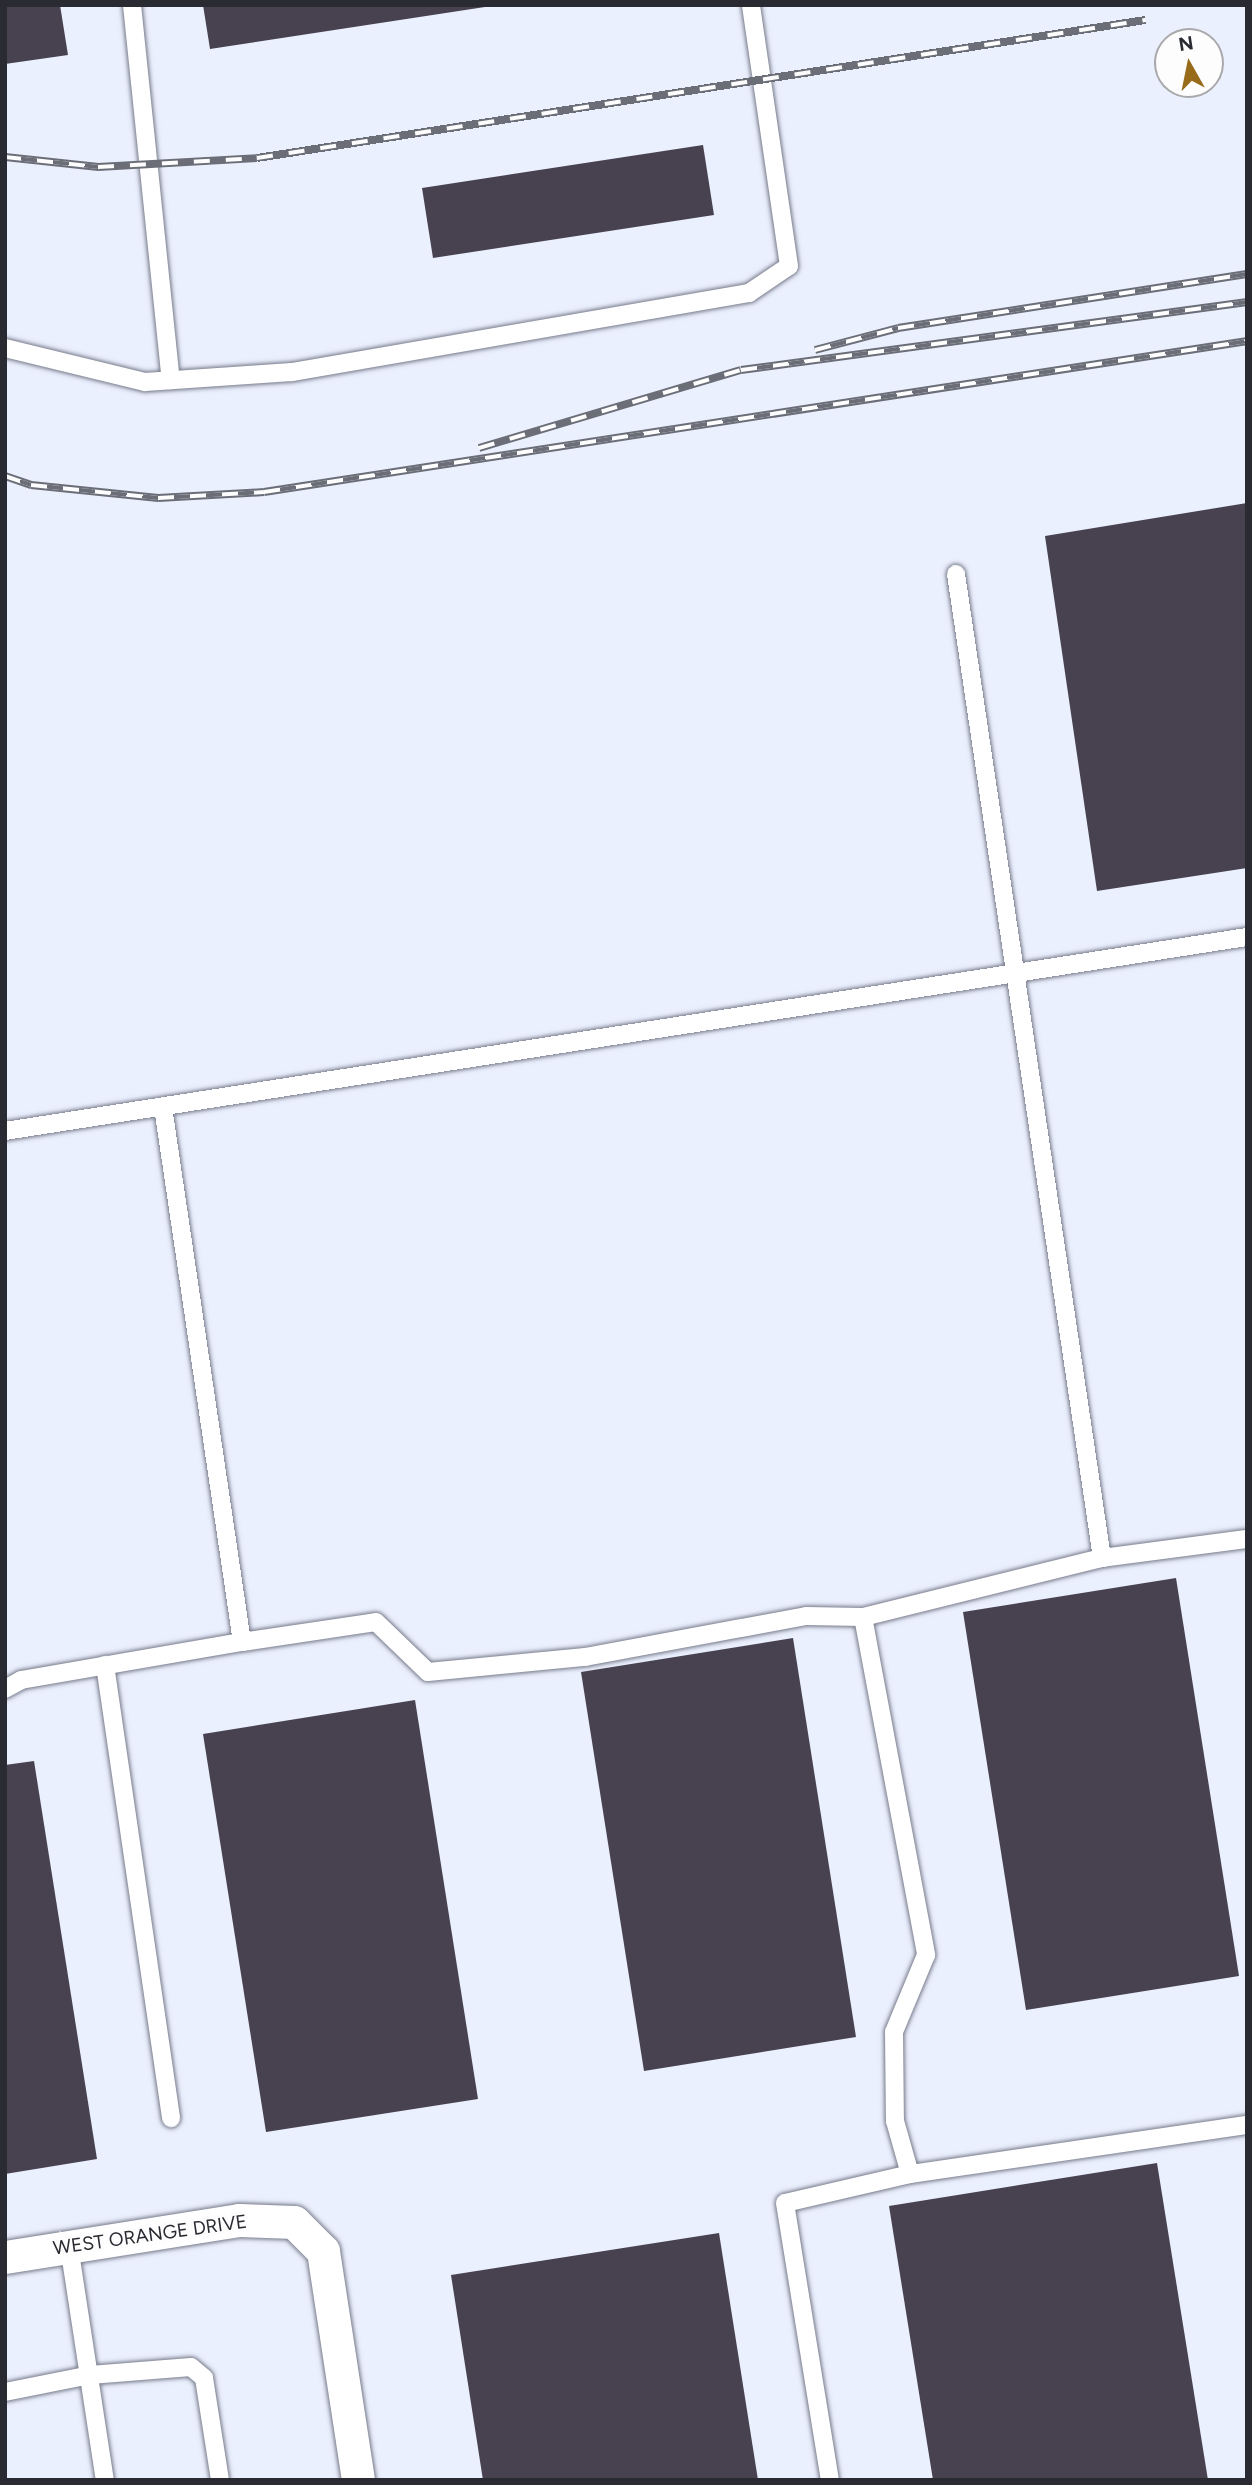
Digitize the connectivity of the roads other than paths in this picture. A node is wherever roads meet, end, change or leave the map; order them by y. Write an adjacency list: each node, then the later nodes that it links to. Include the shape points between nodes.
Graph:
1 (132, 5): 4 (lane)
2 (751, 5): 4 (lane, via 789,265 749,293 292,372)
3 (5, 348): 4 (lane, via 145,382)
4 (171, 380)
5 (956, 574): 7 (lane)
6 (1247, 937): 7 (lane)
7 (1013, 974): 8 (lane); 11 (lane)
8 (163, 1107): 9 (lane); 13 (lane)
9 (5, 1131)
10 (1247, 1539): 11 (lane)
11 (1102, 1558): 12 (lane)
12 (863, 1617): 13 (lane, via 806,1616 585,1657 428,1672 376,1622); 18 (lane, via 926,1955 894,2032 895,2121)
13 (242, 1642): 14 (lane)
14 (105, 1665): 15 (lane, via 21,1680); 16 (lane)
15 (5, 1689)
16 (171, 2118)
17 (1247, 2125): 18 (lane)
18 (910, 2174): 26 (lane, via 785,2203)
19 (69, 2246): 20 (street, WEST ORANGE DRIVE); 21 (lane); 25 (street, WEST ORANGE DRIVE, via 239,2220 294,2222 323,2251)
20 (5, 2257)
21 (90, 2375): 22 (lane); 23 (lane); 24 (lane, via 191,2367 204,2378)
22 (5, 2392)
23 (105, 2480)
24 (220, 2480)
25 (358, 2480)
26 (830, 2480)

